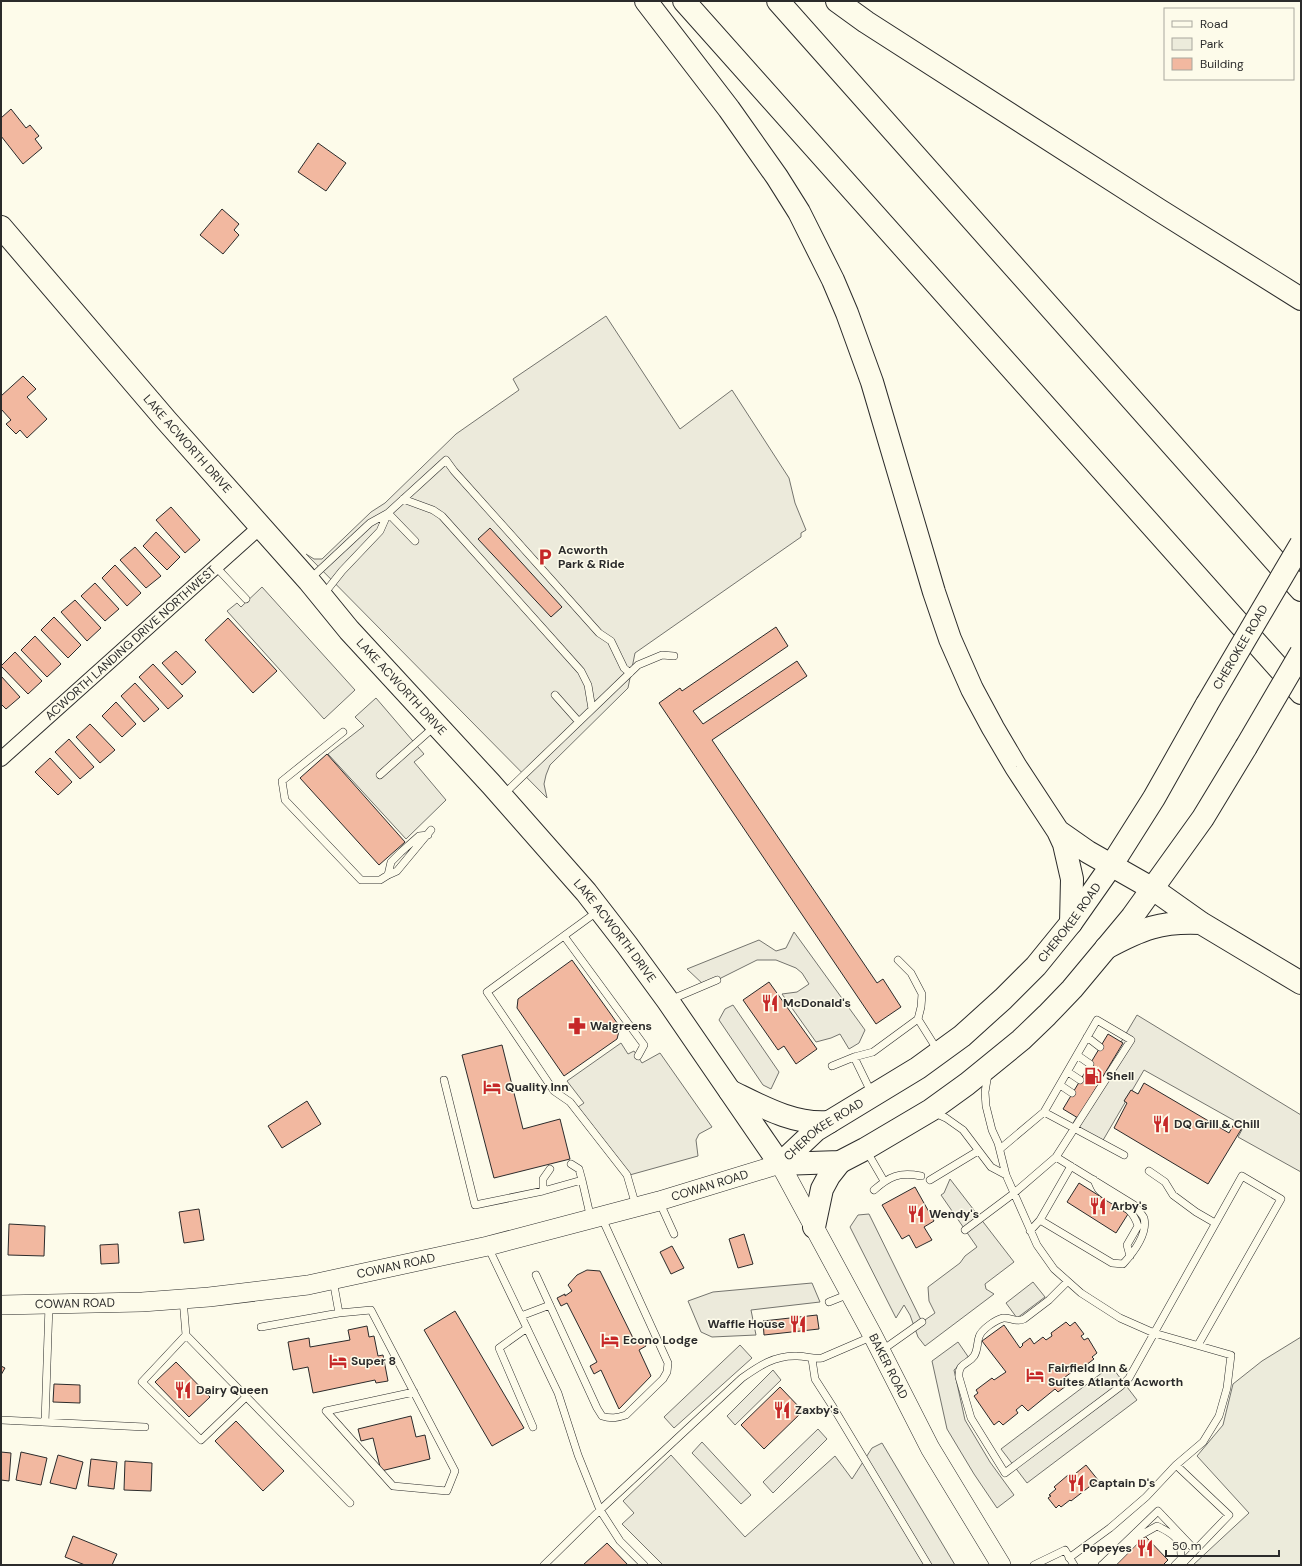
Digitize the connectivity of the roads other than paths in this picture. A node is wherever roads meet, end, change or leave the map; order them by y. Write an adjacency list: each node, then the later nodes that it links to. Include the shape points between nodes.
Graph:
1 (646, 1): 28 (main road, via 757,148 799,212 818,249 848,313 872,382 950,639 993,728)
2 (684, 1): 19 (main road)
3 (778, 1): 14 (main road)
4 (838, 1): 6 (main road)
5 (1, 227): 9 (main road, LAKE ACWORTH DRIVE)
6 (1301, 299)
7 (403, 499): 8 (lane); 18 (lane, via 446,460 599,633 611,641 624,668); 21 (lane, via 442,516 581,671 588,685)
8 (388, 513): 10 (lane); 13 (lane, via 370,523); 13 (lane, via 380,531 342,571)
9 (260, 527): 12 (street, ACWORTH LANDING DRIVE NORTHWEST); 13 (main road, LAKE ACWORTH DRIVE)
10 (415, 541)
11 (1301, 544): 30 (main road, CHEROKEE ROAD, bridge, via 1154,798)
12 (216, 567): 15 (lane); 25 (street, ACWORTH LANDING DRIVE NORTHWEST)
13 (315, 589): 23 (main road, LAKE ACWORTH DRIVE)
14 (1301, 590)
15 (246, 599)
16 (1301, 653): 31 (main road, CHEROKEE ROAD, bridge, via 1203,818)
17 (674, 656): 18 (lane, via 662,655 638,665)
18 (630, 673): 21 (lane)
19 (1301, 693)
20 (555, 695): 22 (lane)
21 (592, 709): 22 (lane)
22 (578, 722): 27 (lane)
23 (436, 725): 26 (lane); 27 (main road, LAKE ACWORTH DRIVE)
24 (343, 732): 29 (lane, via 282,781 285,800 361,880 380,880 397,871)
25 (1, 759)
26 (380, 774)
27 (502, 796): 32 (main road, LAKE ACWORTH DRIVE)
28 (1058, 831): 30 (main road); 33 (main road, via 1064,844 1072,879)
29 (429, 832)
30 (1111, 866): 31 (main road); 33 (main road, CHEROKEE ROAD)
31 (1153, 889): 34 (main road); 36 (main road, CHEROKEE ROAD)
32 (600, 910): 35 (lane); 40 (main road, LAKE ACWORTH DRIVE)
33 (1071, 923): 44 (main road, CHEROKEE ROAD, via 1025,978)
34 (1201, 923): 36 (main road, via 1158,925 1144,929); 39 (main road)
35 (564, 936): 46 (lane, via 644,1045); 82 (lane, via 487,992 554,1091 570,1102 628,1175)
36 (1106, 948): 50 (main road, CHEROKEE ROAD, via 1047,1015)
37 (898, 960): 41 (lane, via 911,973 922,994)
38 (717, 980): 40 (lane)
39 (1301, 983)
40 (668, 1001): 55 (main road, LAKE ACWORTH DRIVE)
41 (918, 1019): 44 (lane); 47 (lane, via 873,1052)
42 (1087, 1037): 43 (lane); 45 (lane); 61 (lane, via 1097,1020 1131,1040 1117,1058)
43 (1100, 1047)
44 (940, 1053): 57 (main road, CHEROKEE ROAD)
45 (1077, 1055): 48 (lane); 51 (lane)
46 (638, 1056)
47 (854, 1057): 49 (lane); 57 (lane)
48 (1090, 1064)
49 (832, 1066)
50 (990, 1066): 58 (main road, CHEROKEE ROAD); 63 (lane, via 985,1092 986,1106)
51 (1068, 1072): 53 (lane); 54 (lane)
52 (444, 1080): 79 (lane, via 475,1205)
53 (1080, 1080)
54 (1060, 1085): 56 (lane); 59 (lane)
55 (729, 1090): 60 (main road, via 778,1113 806,1122); 69 (main road, LAKE ACWORTH DRIVE)
56 (1072, 1093)
57 (872, 1096): 60 (main road, CHEROKEE ROAD)
58 (931, 1110): 62 (main road, CHEROKEE ROAD); 64 (lane, via 962,1130)
59 (1044, 1112): 61 (lane); 63 (lane)
60 (829, 1122): 69 (main road, CHEROKEE ROAD, via 816,1130)
61 (1074, 1129): 65 (lane); 66 (lane)
62 (865, 1149): 67 (main road, CHEROKEE ROAD); 77 (lane)
63 (1000, 1150): 73 (lane)
64 (978, 1151): 73 (lane, via 991,1167); 76 (lane)
65 (1124, 1155)
66 (1056, 1157): 70 (lane); 80 (lane)
67 (840, 1162): 69 (main road, CHEROKEE ROAD); 86 (main road, via 822,1189)
68 (571, 1164): 75 (lane, via 579,1169)
69 (780, 1164): 81 (main road, COWAN ROAD); 86 (main road, BAKER ROAD)
70 (1071, 1166): 84 (lane); 84 (lane, via 1134,1205 1144,1217 1145,1229 1130,1256 1123,1264 1112,1263)
71 (550, 1169): 79 (lane, via 543,1179)
72 (1149, 1171): 85 (lane, via 1165,1182 1173,1195)
73 (1006, 1175): 80 (lane)
74 (921, 1176): 77 (lane, via 896,1175)
75 (582, 1180): 79 (lane); 83 (lane)
76 (930, 1180)
77 (884, 1181): 78 (lane)
78 (874, 1190)
79 (543, 1191)
80 (1014, 1194): 87 (lane); 88 (lane)
81 (659, 1201): 82 (main road, COWAN ROAD); 89 (lane)
82 (636, 1207): 83 (main road, COWAN ROAD)
83 (596, 1217): 90 (main road, COWAN ROAD); 99 (lane, via 668,1363 667,1372 626,1415 618,1418 602,1416)
84 (1040, 1220): 88 (lane)
85 (1215, 1223): 105 (lane); 108 (lane, via 1242,1176 1281,1199)
86 (814, 1227): 94 (main road, BAKER ROAD)
87 (965, 1230)
88 (1030, 1231): 93 (lane, via 1036,1245)
89 (674, 1234)
90 (488, 1246): 92 (main road, COWAN ROAD); 101 (lane)
91 (536, 1275): 99 (lane)
92 (332, 1279): 95 (main road, COWAN ROAD); 100 (lane)
93 (1067, 1282): 105 (lane, via 1102,1308); 105 (lane, via 1024,1319 1020,1321 1002,1318 988,1327 979,1336 974,1356 959,1370 971,1418 1005,1472 1126,1382)
94 (850, 1293): 96 (lane); 107 (main road, BAKER ROAD)
95 (184, 1299): 98 (main road, COWAN ROAD); 106 (lane)
96 (829, 1302)
97 (1, 1305): 98 (main road, COWAN ROAD)
98 (49, 1305): 113 (lane)
99 (550, 1305): 101 (lane)
100 (339, 1313): 103 (lane); 110 (lane, via 371,1310)
101 (521, 1316): 104 (lane)
102 (922, 1322): 107 (lane)
103 (261, 1327)
104 (527, 1328): 115 (lane, via 499,1348); 118 (lane, via 558,1393 578,1455)
105 (1154, 1333): 108 (lane)
106 (186, 1335): 111 (lane); 111 (lane, via 142,1382 201,1440)
107 (877, 1344): 109 (lane); 124 (main road, BAKER ROAD, via 930,1448)
108 (1198, 1345): 116 (lane, via 1231,1356 1227,1388 1219,1416 1203,1442)
109 (812, 1359): 118 (lane, via 798,1356 778,1357 742,1378); 123 (lane, via 815,1379)
110 (414, 1392): 110 (lane, via 455,1471 447,1491 393,1486 326,1411)
111 (246, 1397): 117 (lane)
112 (1, 1420): 113 (lane)
113 (45, 1422): 114 (lane)
114 (145, 1427)
115 (533, 1427)
116 (1176, 1465): 119 (lane, via 1229,1515); 120 (lane, via 1146,1497)
117 (350, 1503)
118 (600, 1510): 121 (lane); 122 (lane, via 620,1541)
119 (1195, 1550): 127 (lane, via 1158,1511); 129 (lane)
120 (1070, 1558): 125 (lane, via 1064,1550); 126 (lane)
121 (544, 1565)
122 (644, 1565)
123 (928, 1565)
124 (1002, 1565)
125 (1034, 1565)
126 (1074, 1565)
127 (1102, 1565): 128 (lane, via 1112,1564 1141,1536 1157,1526 1173,1533 1181,1548 1180,1559)
128 (1175, 1565)
129 (1181, 1565)

